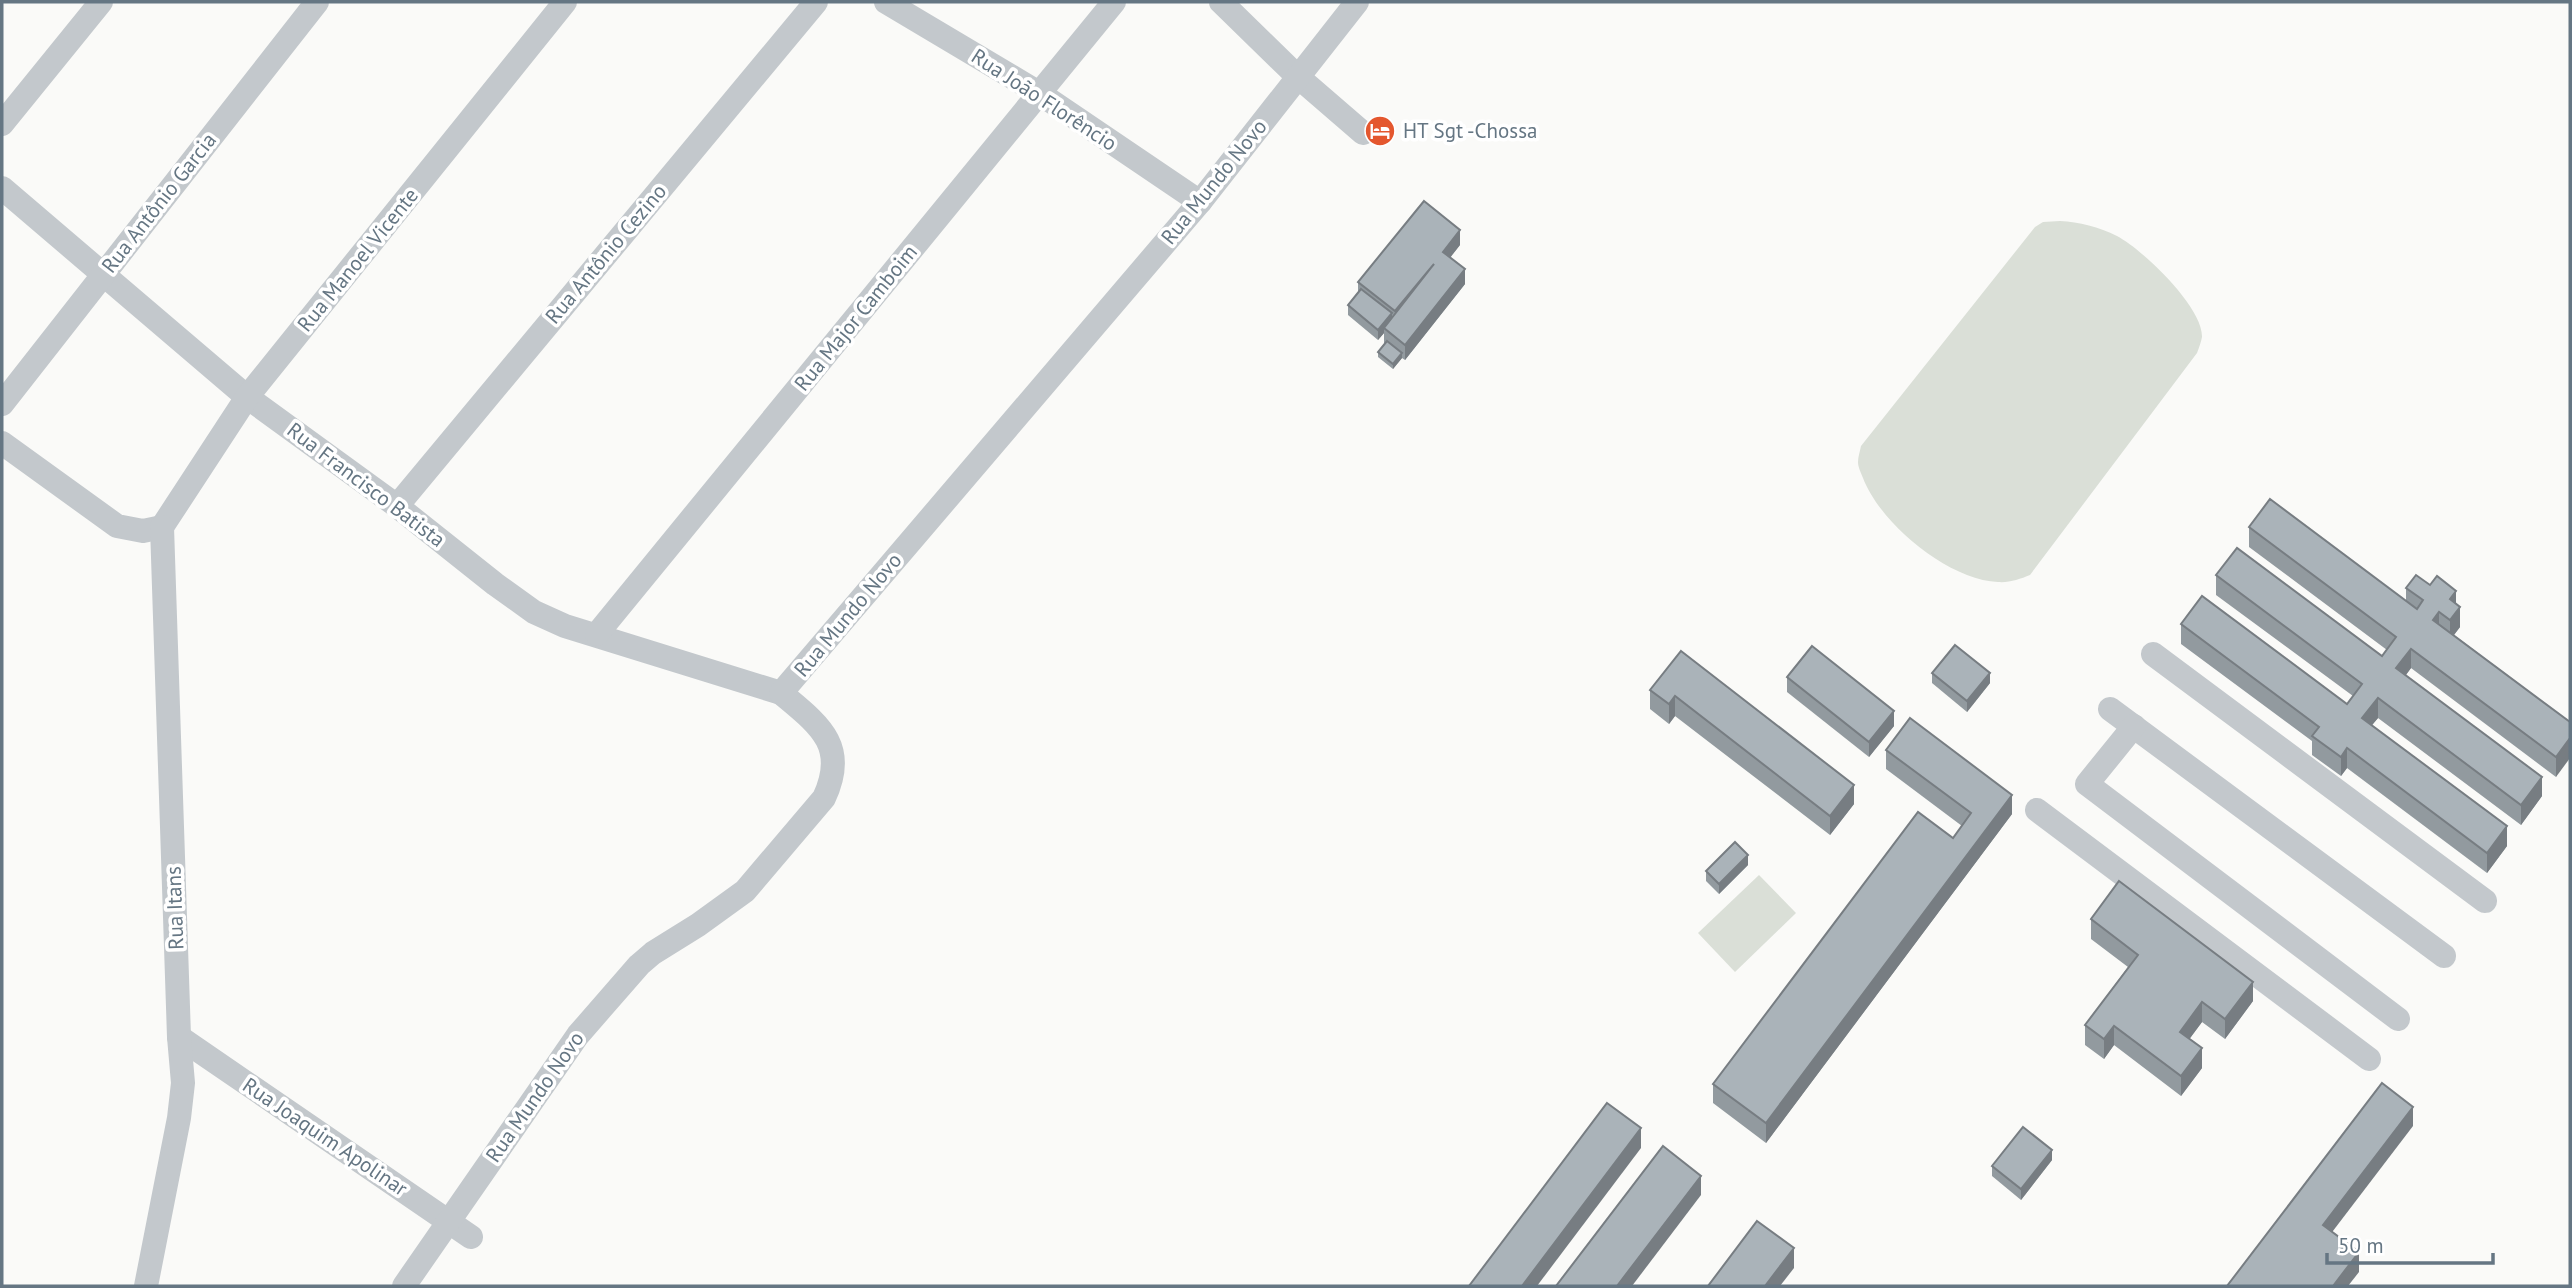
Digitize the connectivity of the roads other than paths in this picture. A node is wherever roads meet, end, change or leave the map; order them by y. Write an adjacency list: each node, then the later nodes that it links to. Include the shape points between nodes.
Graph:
1 (101, 2): 11 (street)
2 (317, 2): 15 (street, Rua Antônio Garcia)
3 (565, 2): 16 (street, Rua Manoel Vicente)
4 (816, 2): 19 (street, Rua Antônio Cezino)
5 (886, 2): 10 (street, Rua João Florêncio)
6 (1114, 2): 10 (street, Rua Major Camboim)
7 (1221, 2): 9 (street)
8 (1357, 2): 9 (street, Rua Mundo Novo)
9 (1297, 76): 12 (street); 14 (street, Rua Mundo Novo)
10 (1040, 93): 14 (street, Rua João Florêncio); 21 (street, Rua Major Camboim)
11 (2, 124)
12 (1363, 133)
13 (2, 188): 15 (street, Rua Francisco Batista)
14 (1200, 202): 23 (street, Rua Mundo Novo)
15 (103, 274): 16 (street, Rua Francisco Batista); 17 (street, Rua Antônio Garcia)
16 (247, 397): 19 (street, Rua Francisco Batista); 20 (street, Rua Manoel Vicente)
17 (2, 404)
18 (2, 443): 20 (street, via 117,526 143,531)
19 (397, 506): 21 (street, Rua Francisco Batista, via 534,612)
20 (162, 527): 30 (street, Rua Itans)
21 (597, 634): 23 (street, Rua Francisco Batista)
22 (2152, 654): 27 (street)
23 (781, 693): 32 (street, Rua Mundo Novo, via 820,725 827,737 833,766 824,798 745,891 653,953 604,1004)
24 (2110, 709): 25 (street)
25 (2134, 726): 28 (street); 29 (street, via 2087,784)
26 (2037, 810): 31 (street)
27 (2485, 901)
28 (2444, 956)
29 (2398, 1019)
30 (179, 1037): 32 (street, Rua Joaquim Apolinar); 34 (street, Rua Itans, via 183,1083 179,1118)
31 (2369, 1059)
32 (447, 1221): 33 (street, Rua Joaquim Apolinar); 35 (street, Rua Mundo Novo)
33 (471, 1237)
34 (146, 1286)
35 (404, 1286)

